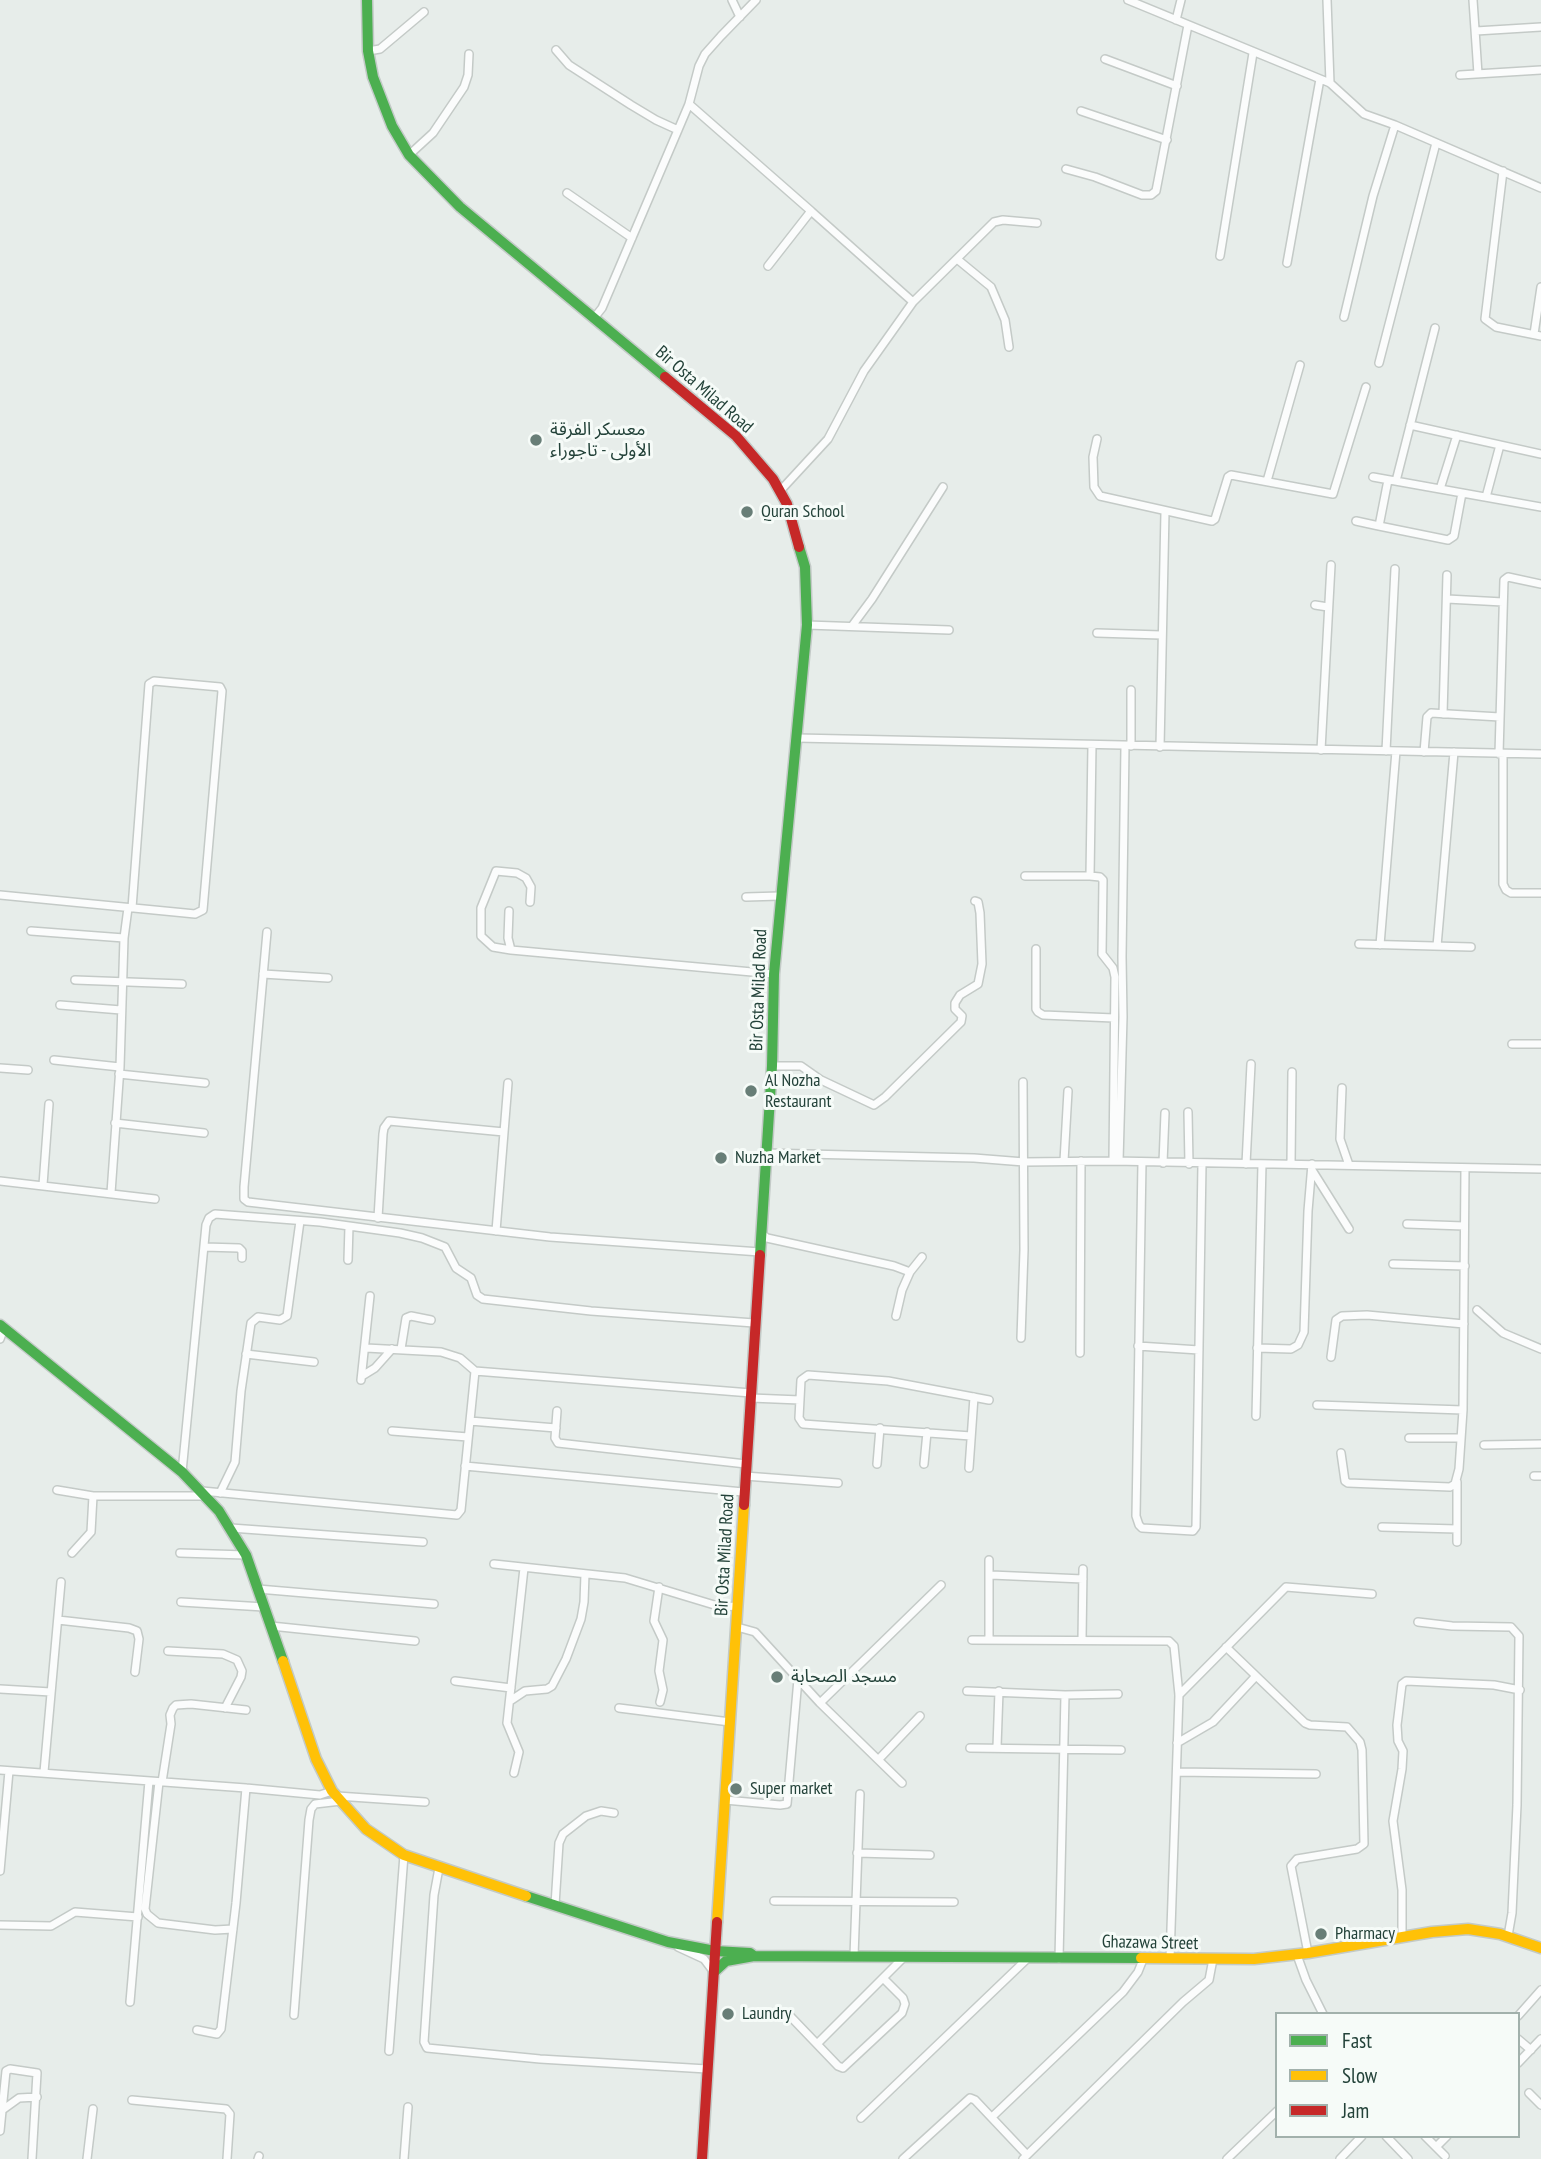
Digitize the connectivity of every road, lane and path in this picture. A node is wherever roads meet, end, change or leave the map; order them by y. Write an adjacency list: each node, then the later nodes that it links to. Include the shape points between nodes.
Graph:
1 (367, 0): 15 (main road, Bir Osta Milad Road)
2 (732, 0): 9 (street)
3 (756, 0): 9 (street)
4 (1128, 0): 10 (street)
5 (1181, 0): 10 (street)
6 (1327, 0): 23 (street)
7 (1473, 0): 13 (street)
8 (424, 12): 15 (street, via 380,49)
9 (740, 17): 25 (street, via 705,54)
10 (1176, 20): 11 (street)
11 (1188, 25): 16 (street); 24 (street)
12 (1541, 27): 13 (street)
13 (1476, 31): 20 (street)
14 (556, 50): 28 (street, via 569,65)
15 (368, 51): 31 (main road, Bir Osta Milad Road, via 392,126)
16 (1253, 53): 22 (street); 39 (street)
17 (469, 54): 31 (street, via 464,87 433,133)
18 (1105, 59): 24 (street)
19 (1541, 70): 20 (street)
20 (1478, 74): 21 (street)
21 (1460, 75)
22 (1320, 79): 23 (street); 41 (street)
23 (1330, 83): 27 (street, via 1358,110)
24 (1177, 86): 29 (street)
25 (689, 104): 28 (street); 36 (street)
26 (1081, 111): 29 (street)
27 (1395, 125): 30 (street); 45 (street)
28 (678, 130): 38 (street)
29 (1167, 140): 32 (street, via 1159,185 1150,195)
30 (1436, 143): 33 (street); 50 (street)
31 (409, 155): 46 (main road, Bir Osta Milad Road, via 460,207)
32 (1066, 169)
33 (1503, 171): 34 (street); 48 (street, via 1485,319 1496,327)
34 (1541, 188)
35 (567, 193): 38 (street)
36 (811, 211): 42 (street); 44 (street)
37 (1037, 223): 40 (street, via 998,220)
38 (632, 238): 46 (street)
39 (1220, 256)
40 (957, 259): 44 (street); 49 (street, via 991,286 1006,320)
41 (1287, 263)
42 (768, 266)
43 (1541, 287): 48 (street)
44 (913, 302): 63 (street, via 864,370 828,439)
45 (1345, 317)
46 (594, 318): 63 (main road, Bir Osta Milad Road, via 736,436)
47 (1436, 328): 53 (street)
48 (1538, 335)
49 (1009, 347)
50 (1379, 363)
51 (1300, 365): 60 (street)
52 (1366, 387): 60 (street, via 1333,494)
53 (1410, 425): 54 (street); 59 (street)
54 (1457, 435): 56 (street); 62 (street)
55 (1097, 439): 67 (street, via 1093,457 1098,495)
56 (1500, 445): 57 (street); 65 (street)
57 (1541, 454)
58 (1373, 477): 59 (street)
59 (1392, 480): 62 (street); 69 (street)
60 (1267, 481): 67 (street, via 1228,476 1212,521)
61 (943, 487): 79 (street)
62 (1440, 489): 64 (street)
63 (780, 491): 78 (main road, Bir Osta Milad Road, via 805,567)
64 (1462, 493): 65 (street); 69 (street, via 1451,539)
65 (1486, 498): 66 (street)
66 (1541, 508)
67 (1165, 512): 82 (street)
68 (1356, 522): 69 (street)
69 (1379, 526)
70 (1331, 565): 77 (street)
71 (1395, 569): 91 (street)
72 (1447, 575): 74 (street)
73 (1541, 584): 75 (street, via 1506,578)
74 (1447, 599): 75 (street); 84 (street)
75 (1503, 603): 85 (street)
76 (1315, 606): 77 (street)
77 (1328, 607): 90 (street)
78 (807, 625): 79 (street); 86 (main road, Bir Osta Milad Road)
79 (852, 626): 80 (street)
80 (949, 630)
81 (1097, 633): 82 (street)
82 (1161, 635): 89 (street)
83 (1131, 690): 88 (street)
84 (1443, 714): 85 (street); 93 (street, via 1427,716)
85 (1500, 717): 95 (street)
86 (797, 738): 87 (street); 101 (main road, Bir Osta Milad Road)
87 (1091, 745): 88 (street); 98 (street)
88 (1128, 746): 89 (street); 148 (street)
89 (1160, 747): 90 (street)
90 (1321, 750): 91 (street)
91 (1386, 751): 92 (street)
92 (1396, 751): 93 (street); 111 (street)
93 (1424, 752): 94 (street)
94 (1454, 752): 95 (street); 112 (street)
95 (1501, 754): 96 (street); 99 (street, via 1503,884 1511,893)
96 (1541, 754)
97 (1025, 876): 98 (street)
98 (1090, 876): 124 (street, via 1103,880 1102,954 1114,970)
99 (1541, 892)
100 (0, 895): 105 (street)
101 (780, 896): 102 (street); 117 (main road, Bir Osta Milad Road)
102 (746, 897)
103 (975, 901): 129 (street, via 981,913 982,964 978,984 956,1003 961,1022 885,1097 874,1105 801,1066)
104 (530, 902): 115 (street, via 526,878 496,871 483,898 480,933 491,946)
105 (130, 908): 105 (street, via 149,684 220,687 205,907 195,914); 109 (street)
106 (509, 911): 115 (street)
107 (32, 931): 109 (street)
108 (267, 932): 116 (street)
109 (124, 938): 120 (street)
110 (1359, 944): 111 (street)
111 (1380, 944): 112 (street)
112 (1437, 946): 113 (street)
113 (1471, 947)
114 (1036, 949): 124 (street, via 1038,1012)
115 (511, 950): 117 (street)
116 (264, 974): 118 (street); 165 (street, via 244,1199 254,1205)
117 (774, 974): 129 (main road, Bir Osta Milad Road)
118 (328, 978)
119 (75, 980): 120 (street)
120 (122, 984): 121 (street); 123 (street)
121 (183, 984)
122 (60, 1005): 123 (street)
123 (121, 1010): 132 (street)
124 (1114, 1018): 148 (street)
125 (1512, 1044): 126 (street)
126 (1541, 1044)
127 (54, 1060): 132 (street)
128 (1251, 1064): 154 (street)
129 (772, 1066): 145 (main road, Bir Osta Milad Road)
130 (0, 1068): 131 (street)
131 (28, 1070)
132 (119, 1070): 135 (street); 142 (street)
133 (1292, 1072): 156 (street)
134 (1023, 1082): 149 (street)
135 (205, 1083)
136 (508, 1083): 143 (street)
137 (1342, 1088): 157 (street, via 1340,1139)
138 (1068, 1091): 146 (street)
139 (49, 1104): 162 (street)
140 (1188, 1112): 152 (street)
141 (1165, 1113): 151 (street)
142 (116, 1122): 144 (street); 163 (street)
143 (504, 1132): 165 (street, via 386,1123); 171 (street)
144 (204, 1133)
145 (765, 1153): 149 (street); 172 (main road, Bir Osta Milad Road)
146 (1064, 1161): 147 (street); 149 (street)
147 (1081, 1161): 148 (street); 197 (street)
148 (1116, 1161): 150 (street)
149 (1024, 1162): 188 (street)
150 (1142, 1163): 151 (street); 190 (street)
151 (1163, 1163): 152 (street)
152 (1189, 1164): 153 (street)
153 (1202, 1164): 154 (street); 196 (street)
154 (1246, 1164): 155 (street)
155 (1262, 1164): 156 (street); 192 (street)
156 (1290, 1164): 158 (street)
157 (1349, 1165): 158 (street); 159 (street)
158 (1312, 1167): 170 (street); 192 (street, via 1304,1332 1291,1349)
159 (1465, 1168): 160 (street); 169 (street)
160 (1541, 1169)
161 (0, 1181): 162 (street)
162 (43, 1185): 163 (street)
163 (111, 1192): 164 (street)
164 (155, 1199)
165 (378, 1218): 171 (street)
166 (300, 1221): 168 (street); 173 (street, via 215,1214 207,1221); 198 (street, via 287,1316 254,1319)
167 (1407, 1224): 169 (street)
168 (349, 1226): 177 (street); 185 (street, via 442,1244 483,1300)
169 (1464, 1226): 179 (street)
170 (1349, 1229)
171 (496, 1231): 174 (street)
172 (761, 1233): 174 (main road, Bir Osta Milad Road); 180 (street)
173 (204, 1247): 176 (street, via 239,1248); 227 (street)
174 (760, 1252): 185 (main road, Bir Osta Milad Road)
175 (922, 1257): 180 (street)
176 (242, 1258)
177 (348, 1260)
178 (1393, 1264): 179 (street)
179 (1465, 1266): 186 (street)
180 (910, 1272): 183 (street)
181 (370, 1296): 191 (street)
182 (1477, 1310): 195 (street, via 1503,1333)
183 (897, 1315)
184 (431, 1320): 194 (street, via 406,1318)
185 (754, 1323): 202 (main road, Bir Osta Milad Road)
186 (1464, 1324): 199 (street, via 1342,1316 1336,1320); 207 (street)
187 (2, 1327): 189 (street); 227 (main road)
188 (1021, 1338)
189 (0, 1339)
190 (1138, 1346): 196 (street); 196 (street, via 1136,1517 1142,1528 1192,1531 1196,1527)
191 (366, 1348): 193 (street); 193 (street, via 362,1378)
192 (1257, 1348): 209 (street)
193 (392, 1349): 194 (street)
194 (401, 1349): 201 (street, via 451,1354)
195 (1541, 1349)
196 (1199, 1350)
197 (1080, 1353)
198 (246, 1354): 200 (street); 233 (street, via 235,1462)
199 (1331, 1357)
200 (314, 1362)
201 (475, 1371): 202 (street); 210 (street)
202 (751, 1395): 204 (street); 222 (main road, Bir Osta Milad Road)
203 (974, 1397): 204 (street, via 888,1381 808,1375 801,1380); 205 (street); 215 (street)
204 (800, 1400): 212 (street, via 803,1424)
205 (989, 1400)
206 (1317, 1405): 207 (street)
207 (1462, 1410): 218 (street)
208 (557, 1411): 211 (street)
209 (1256, 1416)
210 (470, 1421): 211 (street); 216 (street)
211 (556, 1428): 222 (street, via 555,1441 563,1444)
212 (880, 1428): 214 (street); 223 (street)
213 (392, 1431): 216 (street)
214 (927, 1432): 215 (street); 224 (street)
215 (971, 1436): 226 (street)
216 (468, 1437): 225 (street)
217 (1409, 1438): 218 (street)
218 (1461, 1438): 229 (street)
219 (1541, 1444): 220 (street)
220 (1483, 1446)
221 (1341, 1453): 229 (street, via 1348,1483 1450,1487)
222 (746, 1464): 228 (main road, Bir Osta Milad Road)
223 (877, 1464)
224 (924, 1464)
225 (465, 1466): 232 (street); 233 (street, via 457,1515)
226 (969, 1468)
227 (182, 1472): 234 (main road)
228 (745, 1476): 230 (street); 232 (main road, Bir Osta Milad Road)
229 (1457, 1478): 238 (street)
230 (838, 1483)
231 (57, 1490): 235 (street)
232 (743, 1492): 259 (main road, Bir Osta Milad Road)
233 (220, 1493): 234 (street)
234 (204, 1494): 235 (street); 237 (main road)
235 (93, 1496): 241 (street, via 91,1532)
236 (1382, 1527): 238 (street)
237 (231, 1528): 239 (street); 243 (main road)
238 (1457, 1529): 240 (street)
239 (423, 1542)
240 (1457, 1542)
241 (72, 1553)
242 (180, 1553): 243 (street)
243 (246, 1555): 254 (main road)
244 (989, 1560): 249 (street)
245 (494, 1564): 246 (street)
246 (524, 1568): 248 (street); 274 (street)
247 (1083, 1569): 250 (street)
248 (586, 1574): 253 (street); 283 (street, via 583,1610 552,1686 525,1691)
249 (991, 1575): 250 (street); 265 (street)
250 (1083, 1579): 266 (street)
251 (61, 1582): 260 (street)
252 (941, 1585): 285 (street)
253 (659, 1587): 259 (street, via 721,1607); 284 (street, via 654,1621 663,1637)
254 (258, 1589): 257 (street); 258 (main road)
255 (1372, 1594): 268 (street, via 1286,1587)
256 (181, 1602): 258 (street)
257 (434, 1605)
258 (264, 1606): 262 (main road)
259 (737, 1606): 263 (main road, Bir Osta Milad Road)
260 (58, 1620): 270 (street, via 137,1631); 279 (street)
261 (1418, 1622): 276 (street, via 1514,1628 1519,1636)
262 (271, 1626): 267 (street); 308 (main road, via 305,1733)
263 (737, 1627): 272 (street, via 755,1632); 290 (main road, Bir Osta Milad Road)
264 (972, 1640): 265 (street)
265 (989, 1640): 266 (street)
266 (1082, 1640): 282 (street, via 1169,1641 1176,1649)
267 (415, 1641)
268 (1226, 1647): 271 (street); 282 (street)
269 (168, 1651): 286 (street, via 223,1654 237,1660 242,1677)
270 (135, 1672)
271 (1256, 1676): 291 (street, via 1213,1723); 329 (street, via 1305,1723 1351,1729 1362,1750 1364,1844 1297,1858 1291,1866)
272 (798, 1679): 285 (street); 309 (street, via 787,1804)
273 (456, 1681): 274 (street)
274 (511, 1688): 283 (street)
275 (0, 1689): 279 (street)
276 (1520, 1690): 324 (street, via 1513,1913); 325 (street, via 1494,1685 1402,1684 1397,1725 1402,1769 1393,1821 1402,1890)
277 (967, 1691): 278 (street)
278 (999, 1691): 281 (street); 292 (street)
279 (51, 1692): 299 (street)
280 (1118, 1694): 281 (street)
281 (1065, 1695): 295 (street)
282 (1179, 1695): 291 (street)
283 (510, 1701): 301 (street, via 508,1729 519,1752)
284 (660, 1702)
285 (820, 1703): 296 (street)
286 (225, 1708): 288 (street); 304 (street, via 191,1704 173,1708)
287 (619, 1708): 290 (street)
288 (246, 1710)
289 (920, 1716): 296 (street)
290 (730, 1722): 309 (main road, Bir Osta Milad Road)
291 (1177, 1743): 300 (street)
292 (998, 1747): 293 (street); 295 (street)
293 (970, 1748)
294 (1121, 1750): 295 (street)
295 (1064, 1751): 336 (street)
296 (879, 1759): 305 (street)
297 (0, 1770): 298 (street)
298 (9, 1771): 299 (street); 316 (street)
299 (44, 1772): 303 (street)
300 (1177, 1772): 302 (street); 335 (street)
301 (514, 1773)
302 (1317, 1774)
303 (149, 1781): 304 (street); 321 (street)
304 (161, 1782): 306 (street); 323 (street, via 147,1914 158,1923)
305 (902, 1783)
306 (246, 1788): 308 (street); 323 (street)
307 (860, 1794): 312 (street)
308 (337, 1796): 310 (street); 313 (main road, via 366,1829); 344 (street, via 311,1809)
309 (724, 1800): 328 (main road, Bir Osta Milad Road)
310 (425, 1802)
311 (614, 1813): 320 (street, via 586,1815 563,1834)
312 (858, 1853): 314 (street); 319 (street)
313 (404, 1855): 315 (main road); 351 (street)
314 (930, 1855)
315 (439, 1868): 320 (main road); 353 (street, via 427,2048)
316 (0, 1871)
317 (774, 1901): 319 (street)
318 (954, 1902): 319 (street)
319 (855, 1903): 331 (street)
320 (555, 1905): 326 (main road)
321 (138, 1917): 322 (street, via 75,1912 51,1926); 341 (street)
322 (0, 1925)
323 (233, 1929): 346 (street, via 221,2029 217,2034)
324 (1508, 1936): 325 (main road, Ghazawa Street, via 1468,1929); 327 (main road, Ghazawa Street)
325 (1402, 1937): 329 (main road, Ghazawa Street)
326 (668, 1942): 328 (main road); 338 (street, via 704,1959)
327 (1541, 1948)
328 (715, 1951): 330 (main road); 338 (main road, Bir Osta Milad Road)
329 (1303, 1954): 337 (main road, Ghazawa Street); 342 (street, via 1306,1980)
330 (754, 1956): 331 (main road, Ghazawa Street); 338 (main road, via 726,1961)
331 (854, 1956): 333 (main road, Ghazawa Street)
332 (1144, 1957): 335 (main road, Ghazawa Street); 336 (main road, Ghazawa Street); 362 (street, via 1123,1992)
333 (904, 1958): 334 (main road, Ghazawa Street); 339 (street)
334 (1028, 1958): 336 (main road, Ghazawa Street); 363 (street)
335 (1170, 1958): 337 (main road, Ghazawa Street)
336 (1059, 1959)
337 (1213, 1959): 371 (street, via 1209,1980)
338 (714, 1972): 353 (main road, Bir Osta Milad Road)
339 (883, 1978): 349 (street); 349 (street, via 903,1998 902,2013 843,2068)
340 (1541, 1990): 343 (street)
341 (130, 2002)
342 (1322, 2012)
343 (1520, 2014)
344 (294, 2015)
345 (790, 2015): 349 (street)
346 (197, 2030)
347 (1541, 2039): 350 (street)
348 (1520, 2041): 350 (street)
349 (817, 2044)
350 (1531, 2050): 352 (street)
351 (389, 2051)
352 (1520, 2061)
353 (707, 2069): 376 (main road, Bir Osta Milad Road)
354 (1529, 2093): 357 (street)
355 (37, 2097): 360 (street, via 19,2098); 360 (street, via 37,2073 10,2069 4,2079); 372 (street)
356 (132, 2100): 374 (street, via 226,2109 230,2114)
357 (1541, 2105)
358 (408, 2107): 375 (street)
359 (93, 2109): 373 (street)
360 (1, 2110): 364 (street)
361 (1275, 2113): 378 (street)
362 (992, 2117): 371 (street); 377 (street, via 970,2098)
363 (861, 2118)
364 (0, 2131)
365 (1360, 2138): 379 (street)
366 (1388, 2138): 380 (street)
367 (1428, 2138): 369 (street)
368 (1445, 2138): 369 (street)
369 (1436, 2147): 370 (street)
370 (1445, 2156)
371 (1025, 2157)
372 (32, 2159)
373 (87, 2159)
374 (227, 2159)
375 (404, 2159)
376 (702, 2159)
377 (903, 2159)
378 (1227, 2159)
379 (1340, 2159)
380 (1409, 2159)

